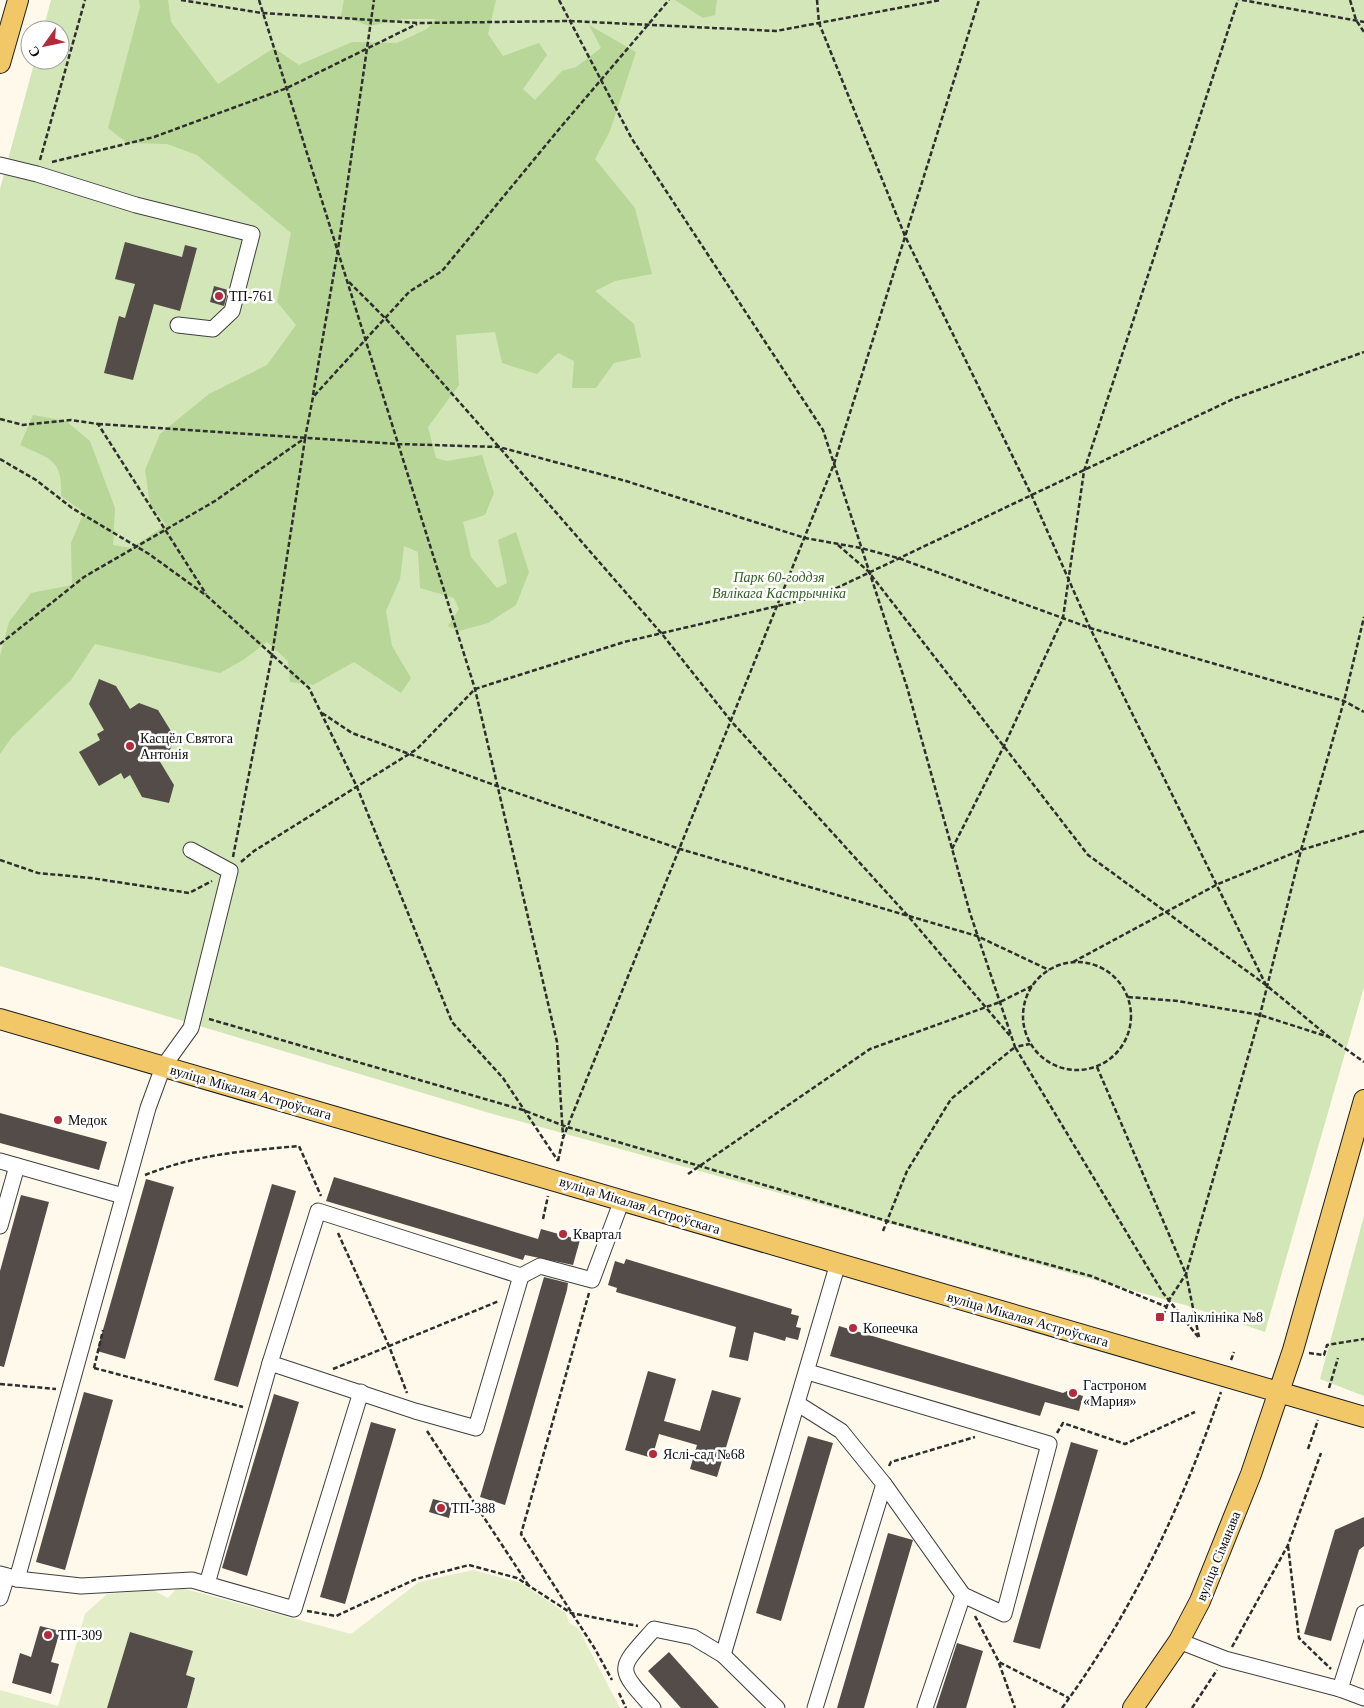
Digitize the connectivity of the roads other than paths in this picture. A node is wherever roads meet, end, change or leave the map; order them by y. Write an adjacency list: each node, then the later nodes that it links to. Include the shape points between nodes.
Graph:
1 (18, 0): 2 (main road)
2 (0, 63)
3 (0, 165): 4 (lane, via 38,170 136,205 252,234 232,311 214,329)
4 (178, 325)
5 (191, 850): 7 (lane, via 230,871 195,1015 190,1028)
6 (0, 1019): 7 (main road, вуліца Мікалая Астроўскага)
7 (163, 1067): 11 (lane); 12 (main road, вуліца Мікалая Астроўскага)
8 (1364, 1100): 19 (main road, вуліца Сіманава)
9 (0, 1161): 10 (lane)
10 (18, 1166): 11 (lane); 13 (lane)
11 (123, 1196): 23 (lane, via 78,1364)
12 (622, 1200): 14 (main road, вуліца Мікалая Астроўскага); 15 (lane, via 592,1280 540,1266)
13 (0, 1226)
14 (838, 1263): 17 (lane); 19 (main road, вуліца Мікалая Астроўскага)
15 (521, 1276): 16 (lane, via 318,1211); 18 (lane, via 476,1428)
16 (270, 1363): 18 (lane); 24 (lane)
17 (808, 1372): 20 (lane); 25 (lane, via 1049,1444 1004,1614)
18 (361, 1392): 24 (lane, via 294,1609)
19 (1279, 1392): 21 (main road); 28 (main road, вуліца Сіманава, via 1251,1474 1200,1601)
20 (798, 1404): 22 (lane, via 840,1432); 29 (lane)
21 (1364, 1417)
22 (884, 1484): 25 (lane); 34 (lane)
23 (8, 1576): 24 (lane, via 81,1586 192,1580); 26 (lane)
24 (207, 1584)
25 (963, 1595): 35 (lane)
26 (0, 1598)
27 (1364, 1612): 30 (lane)
28 (1179, 1641): 30 (lane, via 1225,1659); 36 (main road, вуліца Сіманава)
29 (723, 1655): 32 (lane, via 693,1637 654,1629 626,1661 625,1671 630,1682); 33 (lane)
30 (1341, 1684): 31 (lane)
31 (1364, 1698)
32 (653, 1708)
33 (777, 1708)
34 (815, 1708)
35 (925, 1708)
36 (1133, 1708)

